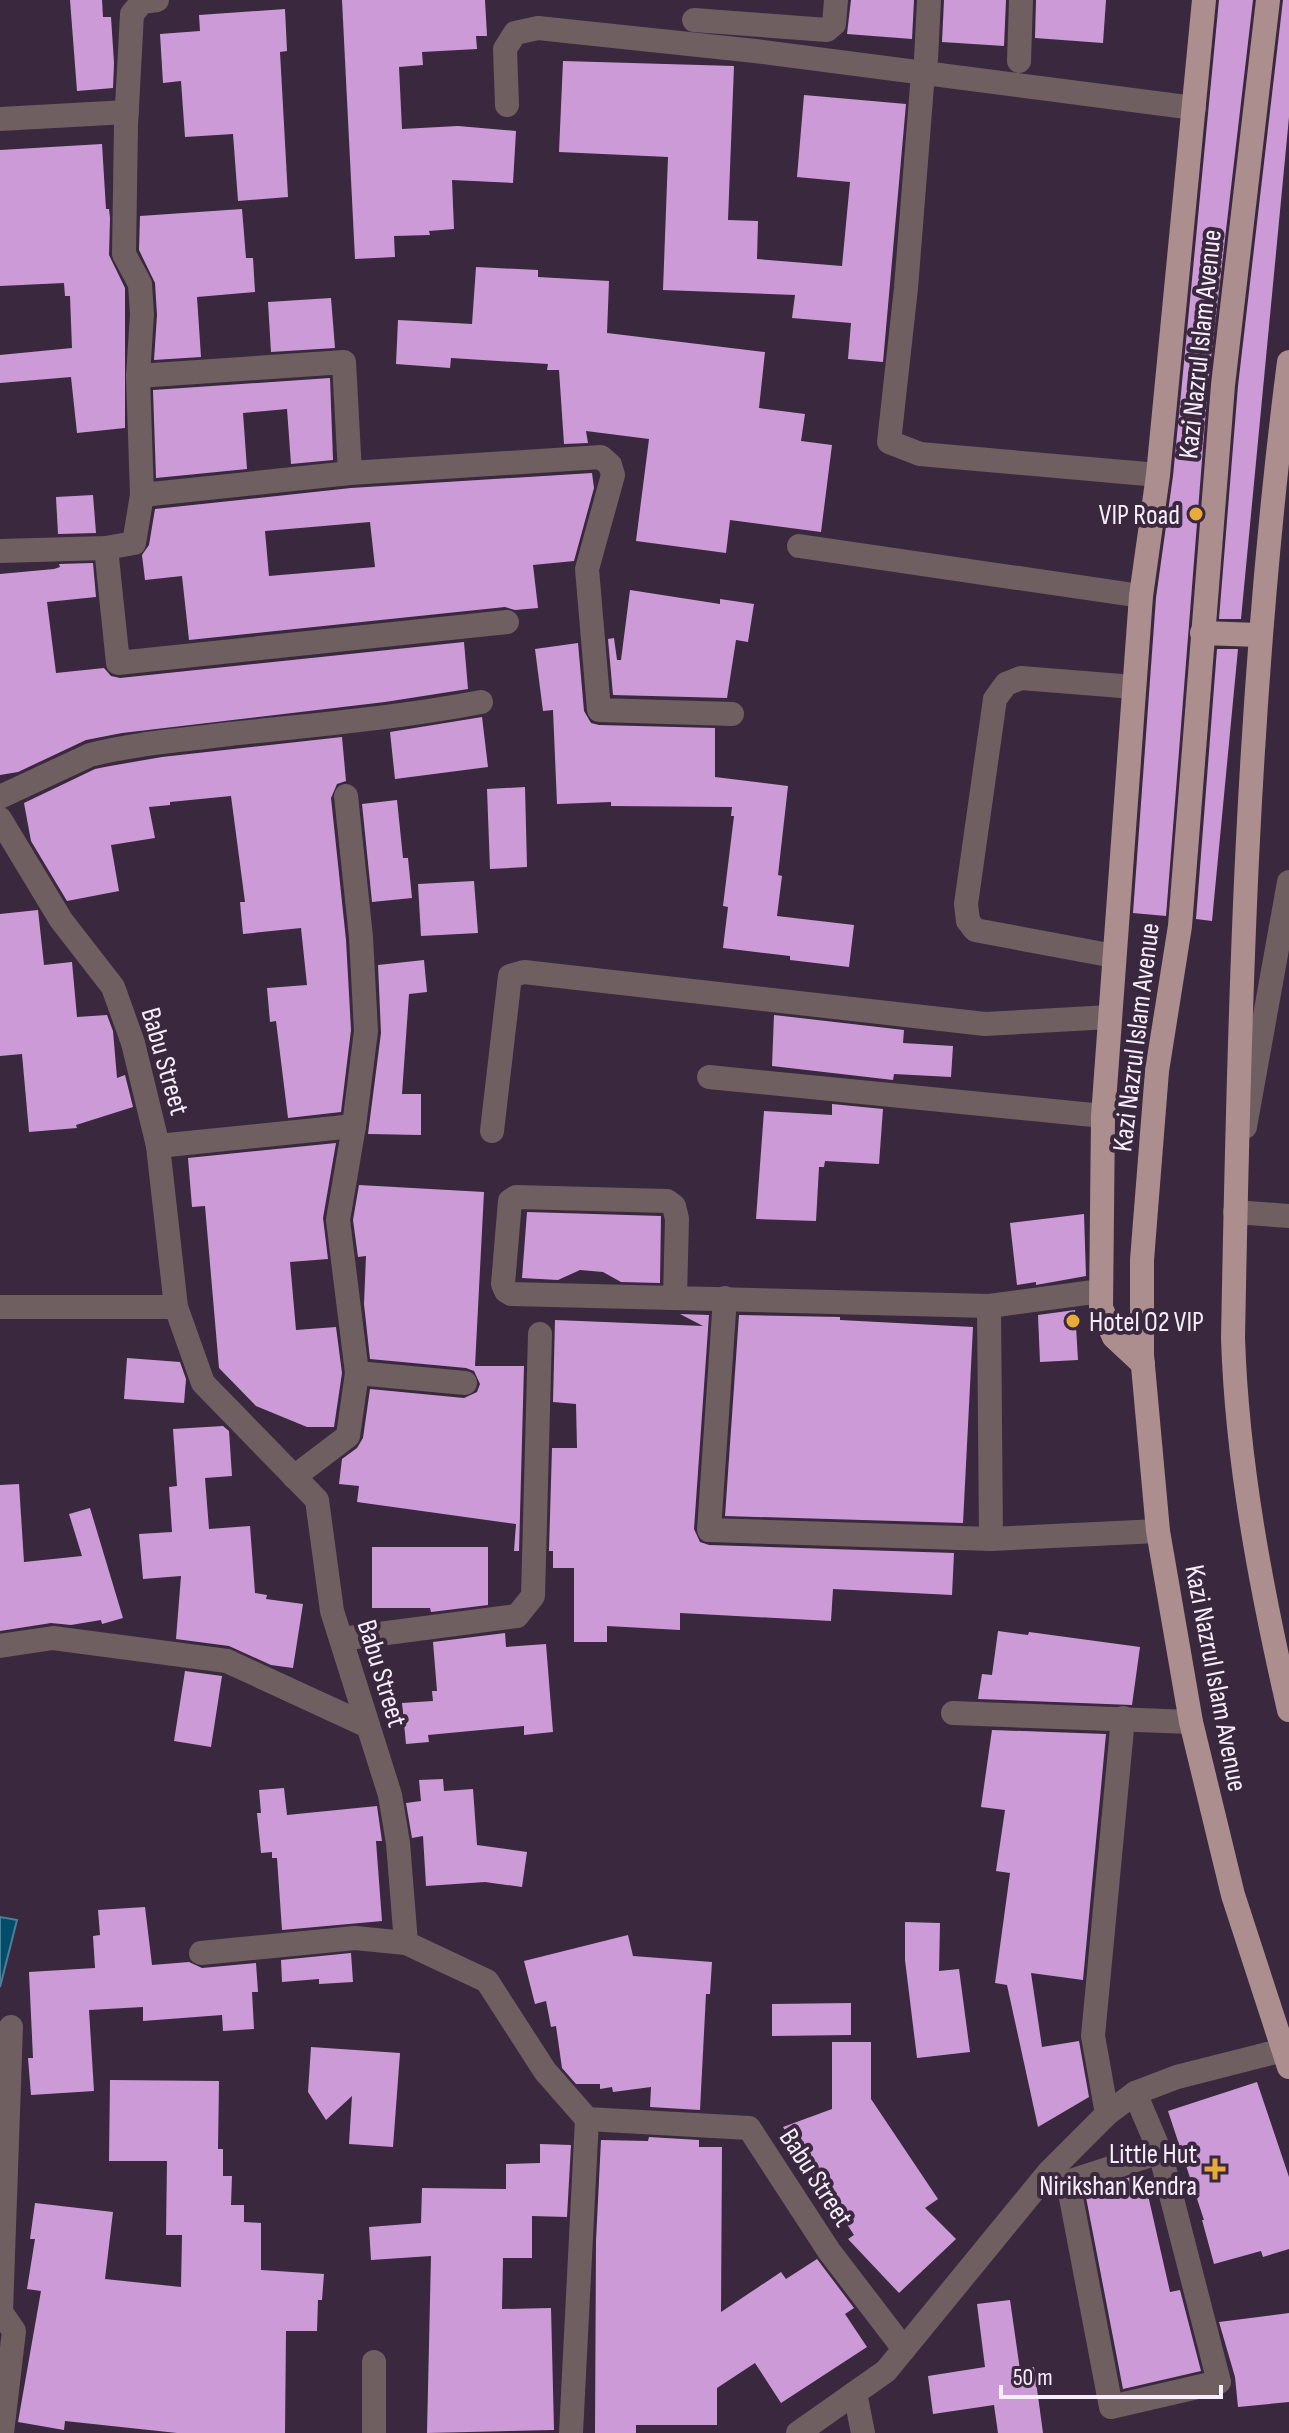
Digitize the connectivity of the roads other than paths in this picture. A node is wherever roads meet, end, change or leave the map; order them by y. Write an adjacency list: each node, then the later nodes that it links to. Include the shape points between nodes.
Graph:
1 (157, 0): 12 (street, via 142,2 132,14)
2 (836, 0): 7 (street, via 834,24 827,30)
3 (929, 0): 9 (street)
4 (1021, 0): 8 (street)
5 (1204, 0): 11 (main road)
6 (1268, 0): 24 (main road, Kazi Nazrul Islam Avenue, via 1225,370)
7 (694, 20)
8 (1019, 61)
9 (925, 66): 10 (street, via 538,28 515,33 505,49); 11 (street); 17 (street, via 889,442 920,454)
10 (507, 105)
11 (1194, 108): 17 (main road)
12 (127, 112): 13 (street); 15 (street, via 124,254 140,284)
13 (0, 119)
14 (1289, 362): 25 (main road)
15 (138, 376): 16 (street, via 344,362); 18 (street)
16 (350, 473): 18 (street); 28 (street, via 601,457 613,475 587,569 599,710)
17 (1158, 475): 22 (main road)
18 (142, 495): 20 (street, via 134,543)
19 (799, 546): 22 (street)
20 (106, 548): 21 (street); 23 (street, via 118,663)
21 (0, 551)
22 (1141, 596): 26 (main road)
23 (507, 622)
24 (1202, 633): 25 (main road); 50 (main road, Kazi Nazrul Islam Avenue, via 1180,926 1157,1071 1142,1260)
25 (1259, 635): 40 (main road)
26 (1134, 687): 33 (main road); 33 (street, via 1021,678 1006,684 995,699 966,904 975,930)
27 (481, 702): 30 (street, via 104,752)
28 (732, 714)
29 (346, 796): 37 (street, via 366,1031)
30 (0, 797)
31 (0, 819): 39 (street, Babu Street, via 61,920 113,987)
32 (1289, 882): 40 (street)
33 (1114, 956): 34 (main road)
34 (1110, 1017): 36 (main road); 38 (street, via 985,1024 524,972 510,976)
35 (709, 1077): 36 (street)
36 (1103, 1116): 43 (main road)
37 (354, 1126): 39 (street); 51 (street, via 338,1220)
38 (492, 1131)
39 (158, 1146): 48 (street, Babu Street)
40 (1237, 1177): 41 (main road)
41 (1235, 1212): 42 (street); 58 (main road, via 1235,1388 1250,1517)
42 (1289, 1216)
43 (1101, 1291): 46 (street); 50 (main road, via 1101,1308 1114,1337)
44 (675, 1298): 44 (street, via 511,1294 503,1284 510,1201 667,1201 677,1219); 45 (street)
45 (725, 1298): 46 (street); 55 (street, via 709,1530)
46 (989, 1306): 55 (street)
47 (0, 1307): 48 (street)
48 (176, 1307): 53 (street, Babu Street, via 203,1383)
49 (540, 1334): 56 (street, via 533,1596 517,1616)
50 (1143, 1364): 54 (main road, Kazi Nazrul Islam Avenue)
51 (357, 1373): 52 (street); 53 (street, via 348,1436)
52 (465, 1383)
53 (294, 1477): 56 (street, Babu Street, via 317,1500 332,1611)
54 (1158, 1531): 55 (street); 61 (main road, Kazi Nazrul Islam Avenue)
55 (991, 1539)
56 (341, 1639): 62 (street, Babu Street)
57 (0, 1646): 62 (street, via 53,1638 227,1661)
58 (1289, 1710)
59 (953, 1713): 60 (street)
60 (1123, 1718): 61 (street); 68 (street, via 1093,2036)
61 (1191, 1722): 66 (main road, Kazi Nazrul Islam Avenue, via 1233,1895)
62 (368, 1726): 63 (street, Babu Street, via 392,1807)
63 (406, 1943): 64 (street, via 355,1938); 69 (street, via 487,1981 545,2071)
64 (201, 1953)
65 (11, 2027): 74 (street, via 1,2312 14,2331)
66 (1286, 2058): 67 (street, via 1177,2077)
67 (1135, 2093): 68 (street); 70 (street)
68 (1107, 2114): 71 (street, via 1048,2173)
69 (587, 2119): 71 (street, Babu Street, via 749,2128 829,2251); 76 (street)
70 (1160, 2152): 70 (street, via 1068,2182 1111,2407 1219,2382)
71 (904, 2349): 73 (street, via 886,2371)
72 (374, 2362): 75 (street)
73 (855, 2393): 77 (street); 78 (street)
74 (2, 2433)
75 (374, 2433)
76 (571, 2433)
77 (798, 2433)
78 (863, 2433)

